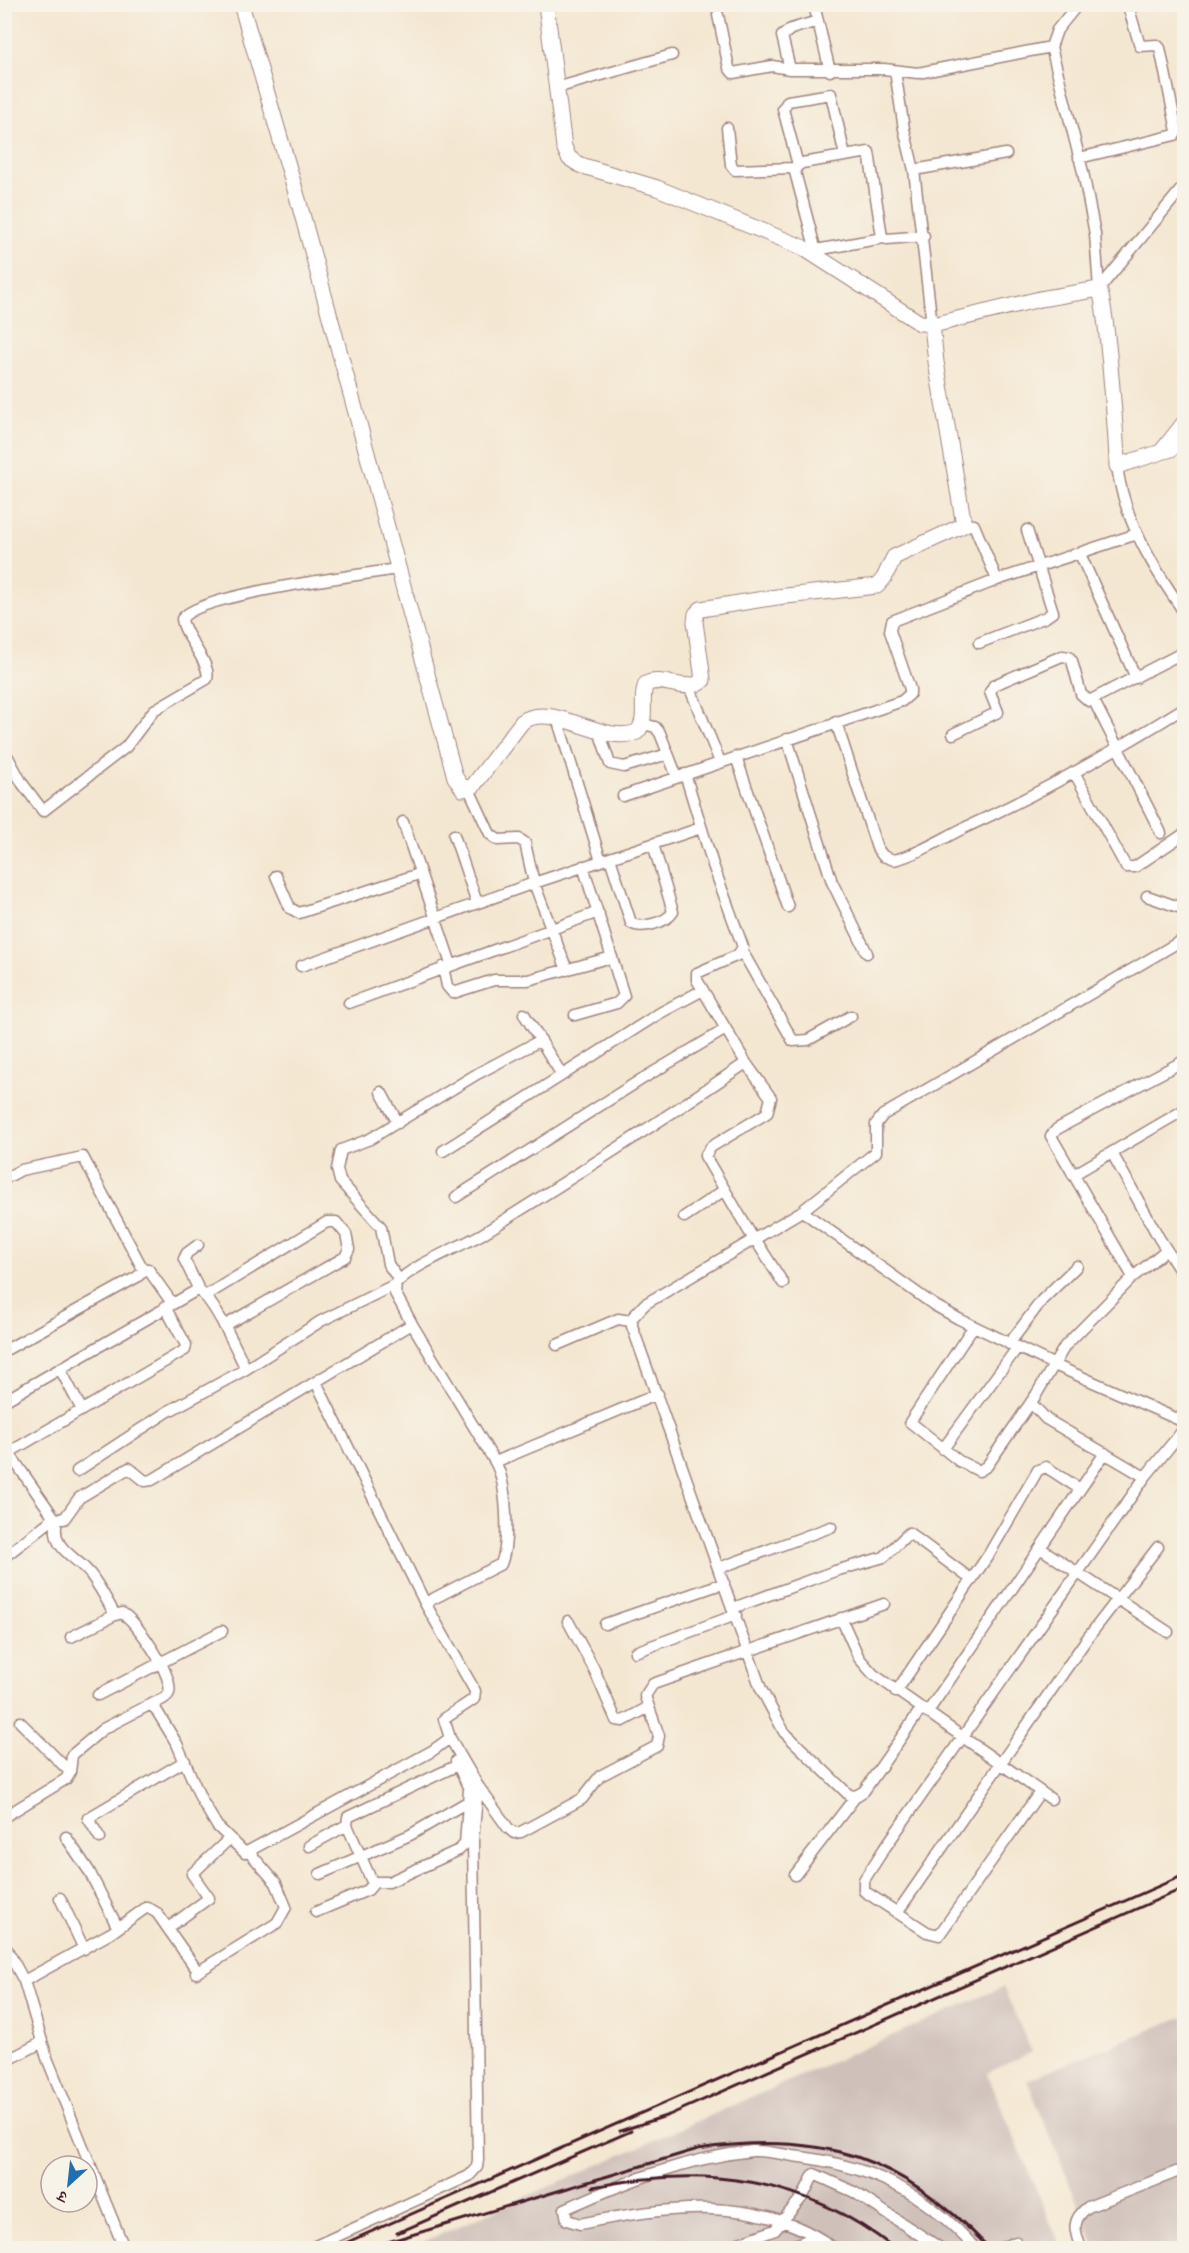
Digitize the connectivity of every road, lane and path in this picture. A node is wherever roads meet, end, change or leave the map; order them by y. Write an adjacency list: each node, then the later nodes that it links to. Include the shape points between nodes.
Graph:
1 (241, 4): 34 (street)
2 (546, 4): 13 (street)
3 (1078, 4): 8 (street, via 1058,30)
4 (1128, 6): 17 (street, via 1140,46 1160,48 1177,131 1175,135)
5 (815, 9): 7 (street)
6 (718, 15): 10 (street, via 731,72 772,66)
7 (818, 21): 10 (street, via 791,29 783,36); 11 (street)
8 (1051, 47): 12 (street, via 936,70); 17 (street)
9 (672, 55): 13 (street)
10 (790, 69): 11 (street)
11 (830, 71): 12 (street)
12 (895, 71): 19 (street)
13 (556, 88): 23 (street, via 564,147 574,162 728,215)
14 (727, 128): 18 (street, via 735,170)
15 (1006, 154): 19 (street)
16 (845, 156): 18 (street); 18 (street, via 831,94 788,100 783,110); 22 (street, via 869,152)
17 (1080, 158): 24 (street, via 1095,234)
18 (797, 166): 23 (street)
19 (915, 170): 21 (street)
20 (1185, 186): 24 (street)
21 (924, 236): 22 (street); 25 (street)
22 (883, 238): 23 (street)
23 (816, 253): 25 (street, via 920,323)
24 (1099, 288): 25 (street); 29 (street, via 1104,297 1117,424)
25 (932, 325): 30 (street)
26 (1185, 423): 28 (street)
27 (1183, 445): 28 (street)
28 (1162, 451): 29 (street)
29 (1117, 466): 32 (street)
30 (964, 525): 36 (street, via 975,525); 41 (street, via 894,557 876,586 701,609 695,622 703,678 701,683)
31 (1027, 530): 35 (street)
32 (1137, 534): 33 (street); 37 (street)
33 (1080, 554): 35 (street); 40 (street)
34 (397, 569): 51 (street, via 251,593 186,613 182,619 184,628 207,670 207,679 154,710 126,747 43,811); 57 (street, via 455,777 460,787)
35 (1039, 569): 36 (street); 38 (street, via 1052,614)
36 (997, 580): 45 (street, via 892,621 890,631 910,694 902,701)
37 (1185, 612)
38 (979, 643)
39 (1185, 652): 40 (street)
40 (1136, 678): 42 (street)
41 (689, 686): 46 (street, via 656,681 646,684); 54 (street)
42 (1094, 701): 48 (street, via 1083,698 1072,660 1065,655 994,685 990,692 998,712); 50 (street)
43 (1185, 708): 50 (street)
44 (557, 718): 47 (street); 57 (street, via 533,717 522,722); 65 (street)
45 (836, 722): 49 (street); 55 (street, via 877,848 888,859 900,858 979,822)
46 (642, 724): 47 (street, via 627,735); 52 (street, via 655,727)
47 (599, 731): 52 (street, via 610,764 617,767)
48 (953, 734)
49 (788, 739): 53 (street); 79 (street, via 832,882)
50 (1118, 749): 55 (street); 61 (street)
51 (4, 750)
52 (668, 754): 56 (street)
53 (736, 757): 54 (street); 72 (street)
54 (720, 762): 56 (street)
55 (1074, 772): 62 (street, via 1126,867 1135,867)
56 (681, 776): 58 (street); 60 (street)
57 (469, 789): 69 (street, via 490,834 498,840 519,839 525,843)
58 (623, 796)
59 (403, 822): 67 (street)
60 (701, 828): 64 (street); 78 (street, via 743,942)
61 (1161, 833)
62 (1185, 834)
63 (454, 835): 71 (street)
64 (653, 844): 65 (street); 65 (street, via 673,912 653,923 639,927 631,923)
65 (605, 859): 66 (street)
66 (583, 866): 69 (street); 74 (street)
67 (419, 874): 68 (street, via 298,913 290,908); 75 (street)
68 (276, 876)
69 (534, 882): 71 (street); 76 (street)
70 (1147, 896): 73 (street)
71 (477, 903): 75 (street)
72 (788, 907)
73 (1185, 909)
74 (599, 914): 76 (street); 80 (street)
75 (435, 920): 81 (street); 82 (street)
76 (552, 928): 81 (street); 83 (street)
77 (1185, 939): 103 (street, via 883,1115 876,1124 876,1152)
78 (741, 951): 84 (street, via 697,973); 88 (street, via 793,1041 808,1040)
79 (867, 952)
80 (612, 957): 83 (street); 87 (street, via 624,998)
81 (447, 965): 83 (street, via 447,986 453,993 494,980 528,980); 85 (street)
82 (301, 966)
83 (567, 970)
84 (703, 990): 89 (street); 93 (street)
85 (349, 1003)
86 (524, 1014): 90 (street)
87 (575, 1015)
88 (851, 1016)
89 (726, 1029): 92 (street); 102 (street)
90 (541, 1040): 93 (street); 96 (street)
91 (1185, 1061): 99 (street, via 1052,1132 1052,1140)
92 (746, 1063): 101 (street, via 767,1089 772,1103 767,1113 707,1151 706,1162); 112 (street, via 582,1173)
93 (562, 1075): 97 (street)
94 (381, 1092): 96 (street)
95 (1185, 1110): 98 (street)
96 (398, 1123): 112 (street, via 366,1142 344,1148 337,1169 342,1185 381,1227 388,1264)
97 (443, 1151)
98 (1112, 1153): 99 (street); 107 (street)
99 (1073, 1175): 111 (street)
100 (4, 1179): 122 (street, via 21,1170 82,1157 144,1271)
101 (723, 1191): 104 (street); 105 (street)
102 (456, 1197)
103 (802, 1211): 105 (street); 119 (street, via 934,1305)
104 (684, 1217)
105 (754, 1240): 113 (street); 116 (street, via 637,1309)
106 (198, 1245): 114 (street, via 184,1259)
107 (1166, 1250): 110 (street); 111 (street)
108 (1077, 1266): 121 (street, via 1042,1300)
109 (148, 1269): 115 (street)
110 (1185, 1277)
111 (1133, 1278): 123 (street)
112 (397, 1282): 117 (street, via 395,1293); 125 (street, via 339,1311)
113 (783, 1283)
114 (202, 1293): 115 (street); 118 (street); 118 (street, via 327,1222 336,1222 344,1230 349,1249 345,1257)
115 (168, 1305): 124 (street); 130 (street, via 185,1350)
116 (631, 1321): 120 (street, via 618,1319); 127 (street)
117 (412, 1324): 126 (street); 136 (street)
118 (224, 1326): 125 (street)
119 (973, 1327): 121 (street); 134 (street, via 911,1420 913,1427)
120 (557, 1346)
121 (1013, 1346): 123 (street); 134 (street)
122 (4, 1351)
123 (1052, 1364): 129 (street); 131 (street)
124 (60, 1369): 128 (street); 130 (street)
125 (246, 1369): 137 (street, via 167,1412)
126 (316, 1382): 140 (street, via 152,1480 144,1481 132,1469 125,1470 82,1496 67,1517); 150 (street)
127 (658, 1394): 136 (street); 145 (street)
128 (4, 1401)
129 (1030, 1403): 134 (street, via 983,1469 973,1470); 135 (street, via 1046,1419)
130 (82, 1410): 133 (street)
131 (1185, 1422)
132 (1185, 1430): 138 (street)
133 (6, 1449): 140 (street)
134 (943, 1449)
135 (1105, 1453): 138 (street); 139 (street)
136 (495, 1462): 150 (street, via 504,1495 501,1564)
137 (77, 1471)
138 (1145, 1477): 146 (street)
139 (1080, 1489): 143 (street); 147 (street, via 1041,1467)
140 (55, 1519): 144 (street); 153 (street, via 58,1543 90,1573)
141 (831, 1527): 145 (street)
142 (1158, 1547): 149 (street)
143 (1040, 1548): 146 (street); 167 (street)
144 (4, 1557)
145 (719, 1568): 148 (street)
146 (1077, 1574): 149 (street); 169 (street)
147 (972, 1580): 152 (street, via 909,1533 884,1557 819,1576); 163 (street)
148 (724, 1583): 152 (street); 156 (street)
149 (1117, 1599): 158 (street); 172 (street)
150 (425, 1603): 170 (street, via 475,1691 474,1699 444,1719)
151 (884, 1604): 154 (street)
152 (735, 1612): 160 (street); 161 (street)
153 (116, 1615): 159 (street); 162 (street, via 124,1613 143,1633)
154 (841, 1618): 161 (street); 163 (street, via 866,1667)
155 (568, 1622): 166 (street, via 616,1720 622,1721)
156 (605, 1624)
157 (222, 1631): 162 (street)
158 (1168, 1632)
159 (71, 1637)
160 (635, 1652)
161 (749, 1652): 166 (street, via 653,1684 645,1696); 177 (street, via 761,1689 784,1732 849,1795)
162 (159, 1662): 164 (street); 165 (street, via 169,1692)
163 (896, 1692): 167 (street)
164 (98, 1695)
165 (149, 1705): 171 (street, via 164,1720); 174 (street, via 83,1744 70,1758)
166 (649, 1707): 175 (street, via 659,1736 657,1746 600,1776 582,1799 521,1832 514,1833 508,1828)
167 (924, 1711): 169 (street); 177 (street, via 864,1791)
168 (20, 1722): 174 (street)
169 (963, 1737): 172 (street); 193 (street, via 862,1885 867,1894)
170 (453, 1742): 173 (street); 175 (street); 186 (street)
171 (185, 1761): 183 (street, via 88,1818); 184 (street, via 208,1812)
172 (1001, 1764): 176 (street); 193 (street)
173 (458, 1765): 179 (street, via 468,1785); 181 (street, via 348,1817)
174 (70, 1772): 180 (street, via 64,1781)
175 (478, 1786): 205 (street, via 473,1841 477,2167 470,2176)
176 (1040, 1792): 178 (street); 193 (street, via 939,1935)
177 (856, 1796): 189 (street)
178 (1051, 1799)
179 (469, 1801): 187 (street); 190 (street, via 463,1846 389,1882)
180 (4, 1817)
181 (347, 1825): 185 (street); 187 (street)
182 (66, 1837): 194 (street, via 89,1871)
183 (100, 1838)
184 (229, 1839): 186 (street, via 241,1852); 195 (street, via 192,1874 209,1898)
185 (309, 1846)
186 (249, 1852): 195 (street, via 276,1883 286,1907 277,1923 195,1969)
187 (362, 1856): 188 (street); 190 (street)
188 (320, 1874)
189 (795, 1875)
190 (374, 1882): 192 (street, via 368,1890)
191 (60, 1898): 196 (street)
192 (316, 1912)
193 (897, 1913)
194 (118, 1928): 195 (street, via 147,1907); 196 (street)
195 (168, 1928)
196 (84, 1949): 198 (street)
197 (6, 1952): 198 (street)
198 (24, 1981): 199 (street)
199 (42, 2043): 200 (street); 204 (street, via 88,2167)
200 (4, 2062)
201 (1185, 2169): 213 (street, via 1088,2207 1074,2222)
202 (783, 2221): 203 (street); 206 (street, via 775,2230); 209 (street, via 814,2174 854,2192); 210 (street, via 759,2214 679,2207 580,2224 567,2220 565,2209 625,2182 685,2163 754,2151 862,2169 908,2190 953,2223)
203 (816, 2237): 207 (street); 208 (street)
204 (124, 2248)
205 (311, 2248)
206 (725, 2248)
207 (786, 2248)
208 (834, 2248)
209 (940, 2248)
210 (975, 2248)
211 (1001, 2248): 212 (street, via 1016,2242)
212 (1020, 2248)
213 (1081, 2248)

